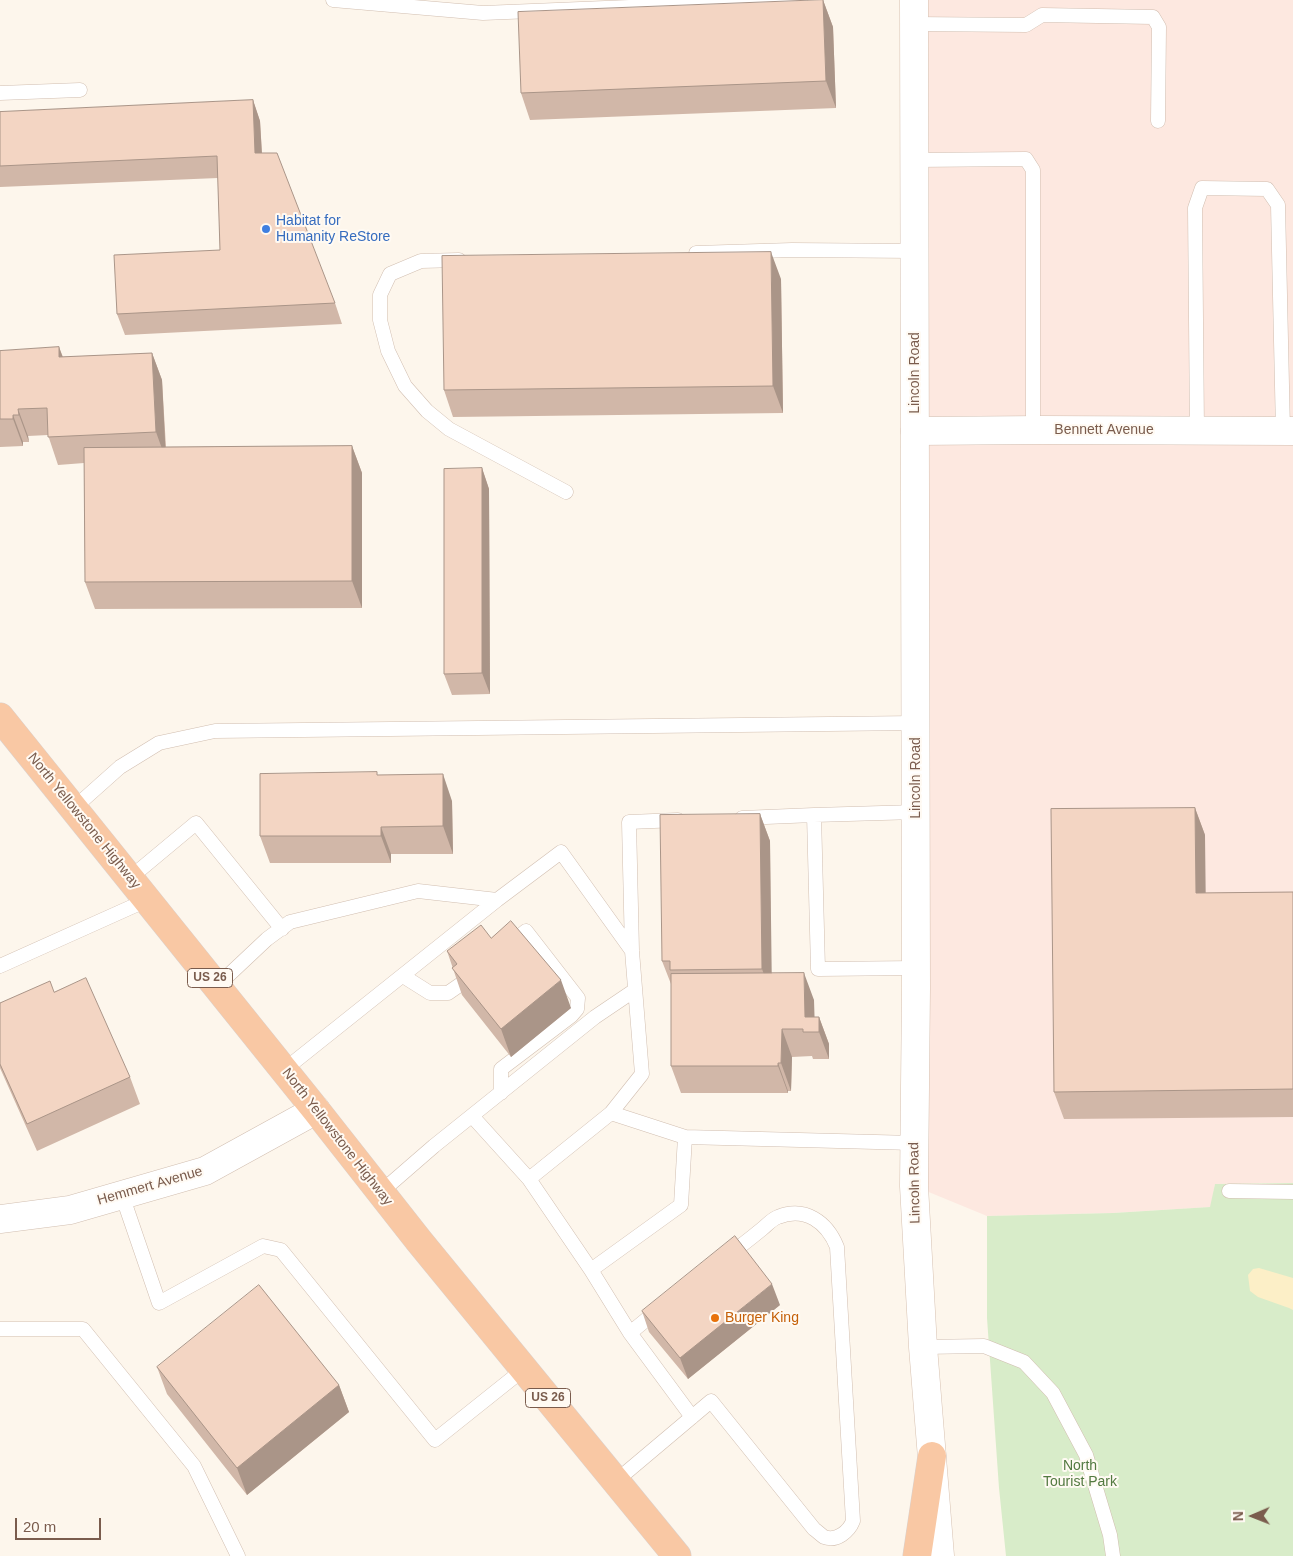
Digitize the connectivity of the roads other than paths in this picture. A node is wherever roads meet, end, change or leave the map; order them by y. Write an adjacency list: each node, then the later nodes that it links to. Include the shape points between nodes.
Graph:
1 (332, 0): 3 (lane, via 483,13)
2 (800, 0): 3 (lane)
3 (519, 6)
4 (914, 12): 7 (lane, via 1026,25 1042,14 1153,17 1159,26); 8 (main road, Lincoln Road)
5 (80, 90): 6 (lane)
6 (0, 93)
7 (1158, 121)
8 (914, 160): 9 (main road, Lincoln Road); 12 (lane, via 1026,159 1033,170)
9 (915, 251): 10 (lane, via 792,250); 15 (main road, Lincoln Road)
10 (684, 254)
11 (470, 260): 16 (lane, via 421,261 390,274 380,294 380,320 388,352 405,386 427,411 449,429)
12 (1033, 430): 13 (main road, Bennett Avenue); 15 (main road, Bennett Avenue)
13 (1197, 431): 14 (main road, Bennett Avenue); 14 (lane, via 1195,208 1202,188 1267,189 1278,205)
14 (1288, 431)
15 (915, 432): 18 (main road, Lincoln Road)
16 (566, 492)
17 (0, 717): 19 (highway, North Yellowstone Highway / US 26)
18 (916, 723): 19 (lane, via 215,731 159,742 120,767); 20 (main road, Lincoln Road)
19 (74, 808): 24 (highway, North Yellowstone Highway / US 26)
20 (916, 812): 21 (lane); 31 (main road, Lincoln Road)
21 (814, 815): 22 (lane); 31 (lane, via 818,969)
22 (726, 818)
23 (687, 820): 28 (lane, via 629,822)
24 (130, 878): 25 (highway, North Yellowstone Highway / US 26); 27 (lane, via 196,823)
25 (147, 900): 30 (lane); 34 (highway, North Yellowstone Highway / US 26)
26 (497, 900): 27 (lane, via 418,891 290,922); 28 (lane, via 561,852); 32 (lane)
27 (282, 929): 34 (lane)
28 (632, 951): 35 (lane)
29 (501, 952): 37 (lane, via 526,931 578,998 577,1009 571,1016 501,1069)
30 (0, 966)
31 (916, 968): 42 (main road, Lincoln Road)
32 (403, 976): 33 (lane, via 430,993 448,993); 36 (lane)
33 (461, 984)
34 (217, 986): 36 (highway, North Yellowstone Highway / US 26)
35 (635, 990): 37 (lane, via 595,1017); 39 (lane, via 642,1074)
36 (284, 1070): 38 (highway, North Yellowstone Highway / US 26)
37 (501, 1093): 40 (lane)
38 (316, 1110): 45 (highway, North Yellowstone Highway / US 26); 47 (main road, Hemmert Avenue, via 204,1172)
39 (611, 1113): 41 (lane); 43 (lane)
40 (472, 1116): 43 (lane); 45 (lane)
41 (685, 1137): 42 (lane); 50 (lane, via 681,1205)
42 (914, 1143): 54 (main road, Lincoln Road)
43 (529, 1179): 50 (lane)
44 (1229, 1191): 46 (lane)
45 (381, 1192): 55 (highway, North Yellowstone Highway / US 26)
46 (1293, 1192)
47 (122, 1195): 48 (main road, Hemmert Avenue, via 70,1210); 55 (lane, via 159,1303 262,1246 281,1250 435,1440)
48 (0, 1219)
49 (714, 1266): 56 (lane, via 777,1217 809,1216 833,1235 837,1246 850,1527 836,1537 825,1537 814,1529 712,1401)
50 (591, 1270): 53 (lane)
51 (668, 1303): 53 (lane)
52 (0, 1329): 60 (lane, via 83,1329 194,1466)
53 (630, 1333): 56 (lane)
54 (923, 1347): 57 (main road, Lincoln Road); 64 (lane, via 984,1346 1024,1362 1053,1392 1086,1455 1110,1535)
55 (524, 1369): 58 (highway, North Yellowstone Highway / US 26)
56 (692, 1417): 58 (lane)
57 (932, 1456): 62 (highway); 63 (main road, Lincoln Road)
58 (616, 1481): 61 (highway, North Yellowstone Highway / US 26)
59 (232, 1556): 60 (lane)
60 (238, 1556)
61 (677, 1556)
62 (917, 1556)
63 (940, 1556)
64 (1113, 1556)

